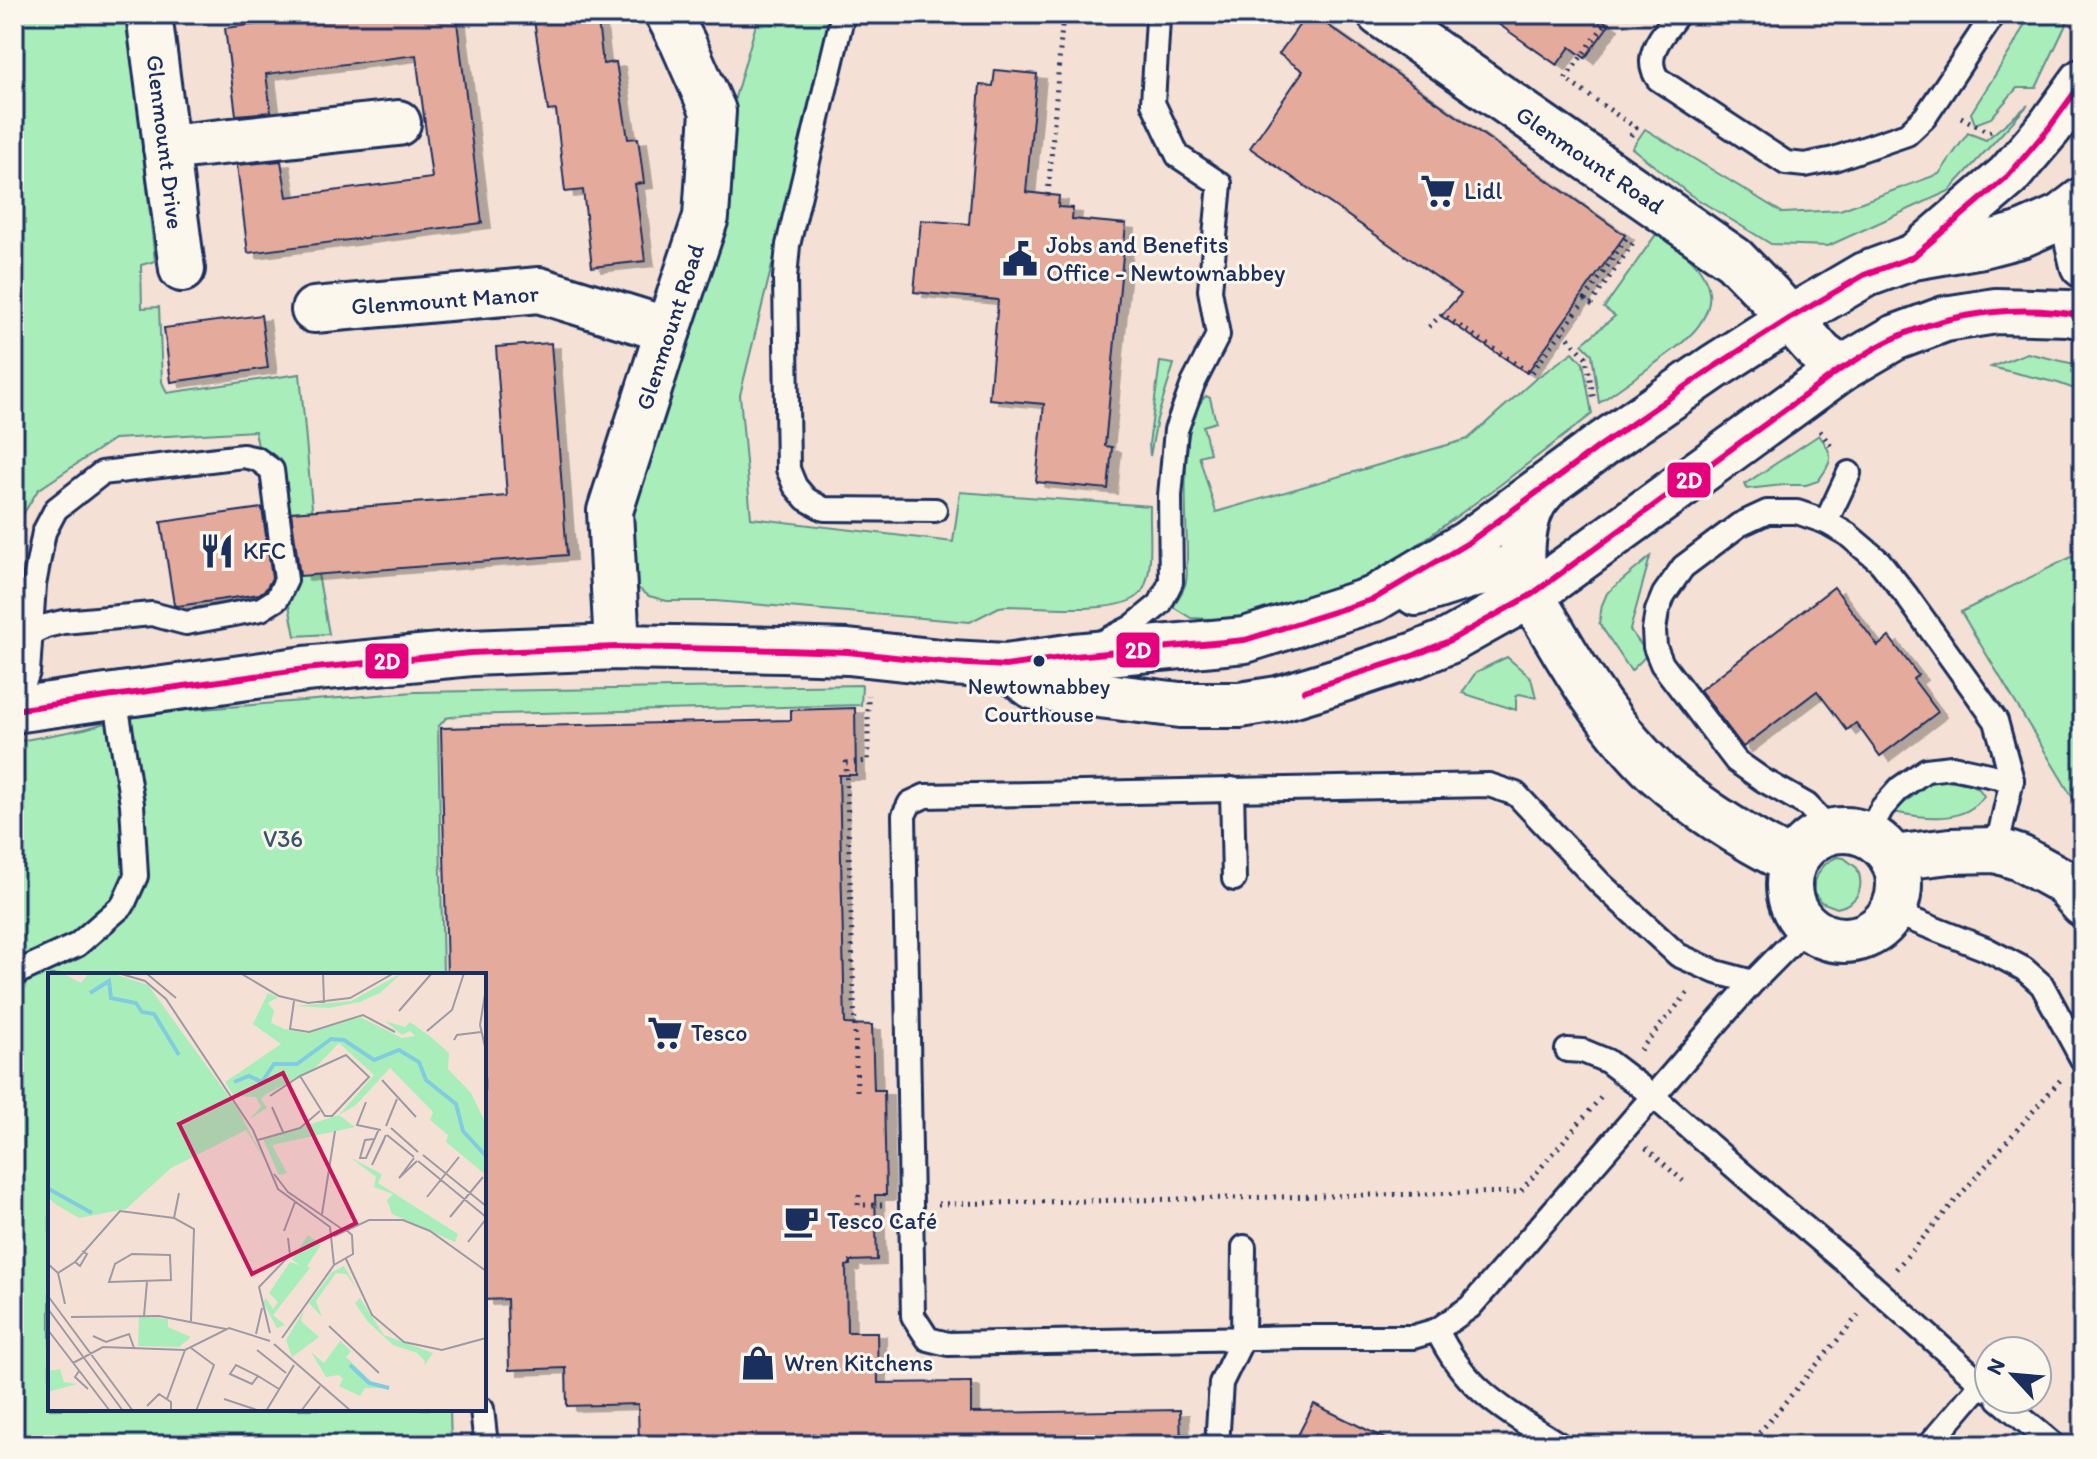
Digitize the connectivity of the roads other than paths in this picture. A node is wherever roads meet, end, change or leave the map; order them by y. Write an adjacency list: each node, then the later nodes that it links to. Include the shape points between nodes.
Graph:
1 (149, 14): 10 (street, Glenmount Drive)
2 (668, 14): 19 (street, Glenmount Road, via 713,111 706,217)
3 (843, 14): 23 (lane, via 788,245 788,469 806,499 824,509)
4 (1161, 14): 29 (lane, via 1153,103 1178,156 1220,184 1210,290 1218,335 1176,430 1171,582 1160,604 1132,627)
5 (1380, 14): 18 (street, Glenmount Road, via 1734,259)
6 (1678, 14): 7 (lane, via 1651,59 1658,79 1786,163 1805,165 1907,134 1925,117)
7 (1994, 14)
8 (2083, 81): 13 (street, via 2008,176)
9 (398, 123): 10 (street)
10 (166, 148): 15 (street, Glenmount Drive)
11 (2083, 200): 13 (street, via 2061,217 2020,235)
12 (2083, 213): 14 (street, via 2077,239)
13 (1913, 257): 18 (street, via 1864,275)
14 (2083, 265)
15 (182, 269)
16 (314, 310): 19 (street, Glenmount Manor, via 539,290)
17 (2083, 316): 20 (street, via 1996,311 1945,319 1894,338)
18 (1789, 319): 20 (street, Glenmount Road); 22 (street)
19 (668, 330): 28 (street, Glenmount Road, via 610,511)
20 (1841, 369): 25 (street)
21 (1849, 473): 24 (lane)
22 (1546, 487): 25 (street, via 1525,525); 26 (street, via 1468,543)
23 (935, 510)
24 (1826, 522): 33 (lane, via 1880,562 1906,595 1996,721); 35 (lane, via 1797,512 1767,512 1739,525 1683,567 1664,594 1657,611 1655,647 1662,664 1736,761)
25 (1527, 580): 26 (street, via 1469,576 1416,593); 30 (street, via 1449,641 1278,699 1180,705 1034,687); 37 (street, via 1580,680 1657,773 1709,815)
26 (1374, 599): 29 (street, via 1245,640)
27 (31, 633): 27 (lane, via 44,532 56,509 102,473 243,456 272,470 286,580 277,599 261,609 186,623 152,614 63,622); 32 (lane, via 28,672)
28 (617, 647): 30 (street, via 848,652); 31 (street, via 440,656)
29 (1075, 656): 30 (street)
30 (1006, 666)
31 (115, 695): 32 (street); 42 (lane, via 132,804 136,876 123,905 77,945)
32 (14, 710)
33 (2012, 780): 35 (lane, via 1952,767 1926,770 1882,808); 36 (lane)
34 (1232, 789): 38 (lane); 43 (lane, via 1489,785 1516,794 1678,955); 49 (lane, via 925,796 910,803 904,815 909,1177 913,1316 928,1339 948,1344)
35 (1864, 841): 36 (street, via 1950,851); 37 (street, via 1816,837); 40 (street, via 1898,875 1899,894)
36 (1996, 850): 39 (street, via 2064,882)
37 (1793, 863): 41 (street, via 1790,897)
38 (1234, 879)
39 (2083, 904)
40 (1892, 912): 41 (street, via 1882,925 1853,939 1837,940); 45 (lane, via 2024,969 2042,985)
41 (1807, 927): 43 (lane)
42 (14, 974)
43 (1753, 982): 46 (lane)
44 (1567, 1050): 46 (lane, via 1607,1061)
45 (2074, 1068)
46 (1653, 1096): 48 (lane, via 1470,1307); 50 (lane)
47 (1244, 1247): 49 (lane)
48 (1437, 1330): 49 (lane, via 1413,1337); 56 (lane, via 1470,1382)
49 (1243, 1338): 55 (lane, via 1221,1383)
50 (1973, 1376)
51 (1973, 1406): 57 (lane)
52 (482, 1411): 54 (lane)
53 (2018, 1415): 58 (lane)
54 (486, 1445)
55 (1217, 1445)
56 (1560, 1445)
57 (1929, 1445)
58 (2054, 1445)

